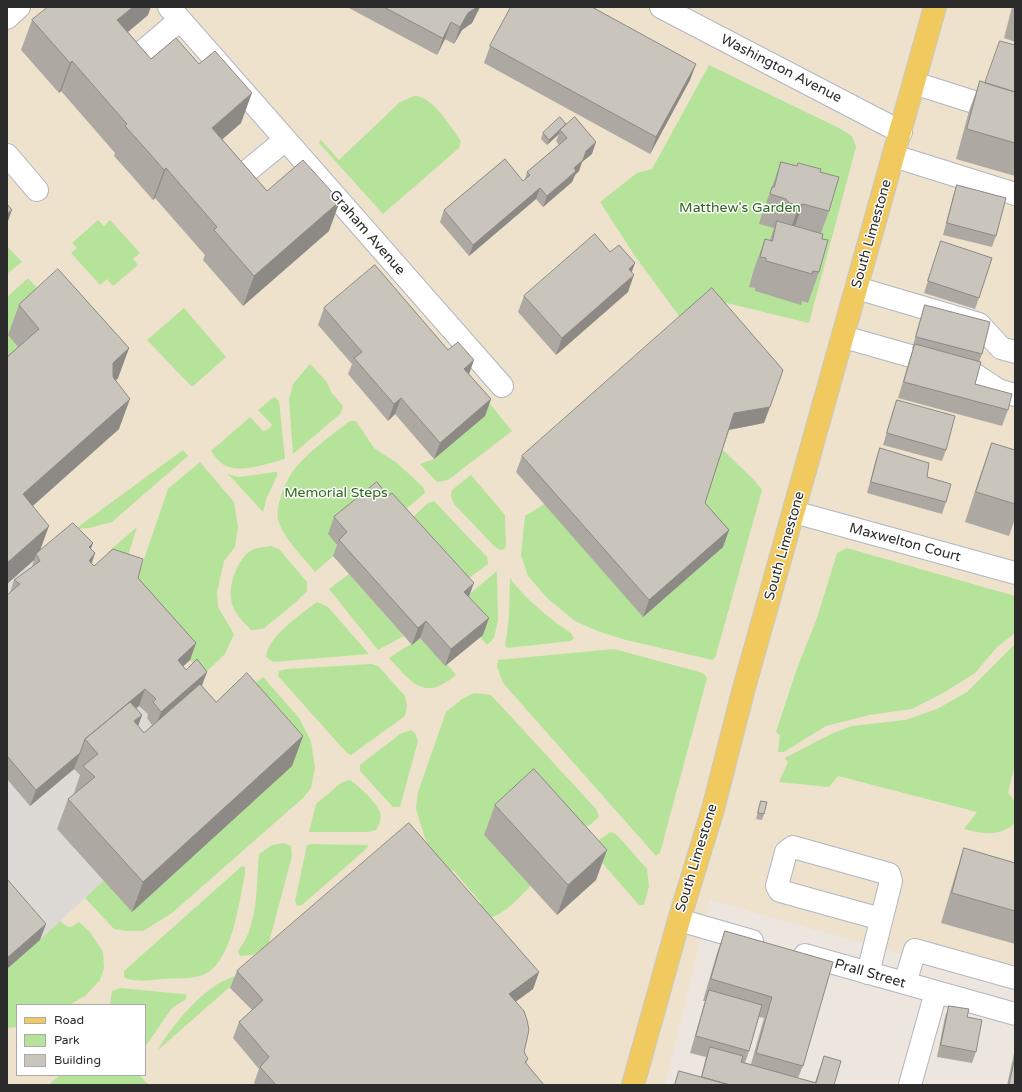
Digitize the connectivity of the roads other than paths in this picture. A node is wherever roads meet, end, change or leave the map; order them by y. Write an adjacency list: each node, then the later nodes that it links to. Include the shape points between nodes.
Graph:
1 (19, 7): 5 (street)
2 (661, 7): 9 (street, Washington Avenue)
3 (935, 7): 7 (main road, South Limestone)
4 (174, 14): 6 (street); 10 (street, Graham Avenue)
5 (7, 18)
6 (141, 53)
7 (914, 83): 8 (street); 9 (main road, South Limestone)
8 (1015, 115)
9 (901, 132): 12 (main road, South Limestone)
10 (285, 140): 13 (street); 19 (street, Graham Avenue)
11 (7, 155): 14 (street)
12 (894, 156): 15 (street); 16 (main road, South Limestone)
13 (245, 173)
14 (37, 190)
15 (1015, 194)
16 (857, 288): 17 (main road, South Limestone); 18 (street, via 979,324 1001,348)
17 (844, 337): 20 (street, via 974,374 998,390); 21 (main road, South Limestone)
18 (1015, 352)
19 (502, 386)
20 (1015, 395)
21 (794, 512): 22 (street, Maxwelton Court); 24 (main road, South Limestone, via 713,809)
22 (1014, 568)
23 (881, 919): 23 (street, via 891,880 890,874 793,847 786,852 777,886 780,891); 25 (street)
24 (678, 920): 25 (street, Prall Street); 30 (main road, South Limestone)
25 (868, 973): 27 (street, Prall Street)
26 (1015, 978): 27 (street, via 915,950)
27 (905, 983): 28 (street, Prall Street)
28 (936, 992): 29 (street, Prall Street); 31 (street)
29 (1015, 1014)
30 (633, 1085)
31 (910, 1085)

